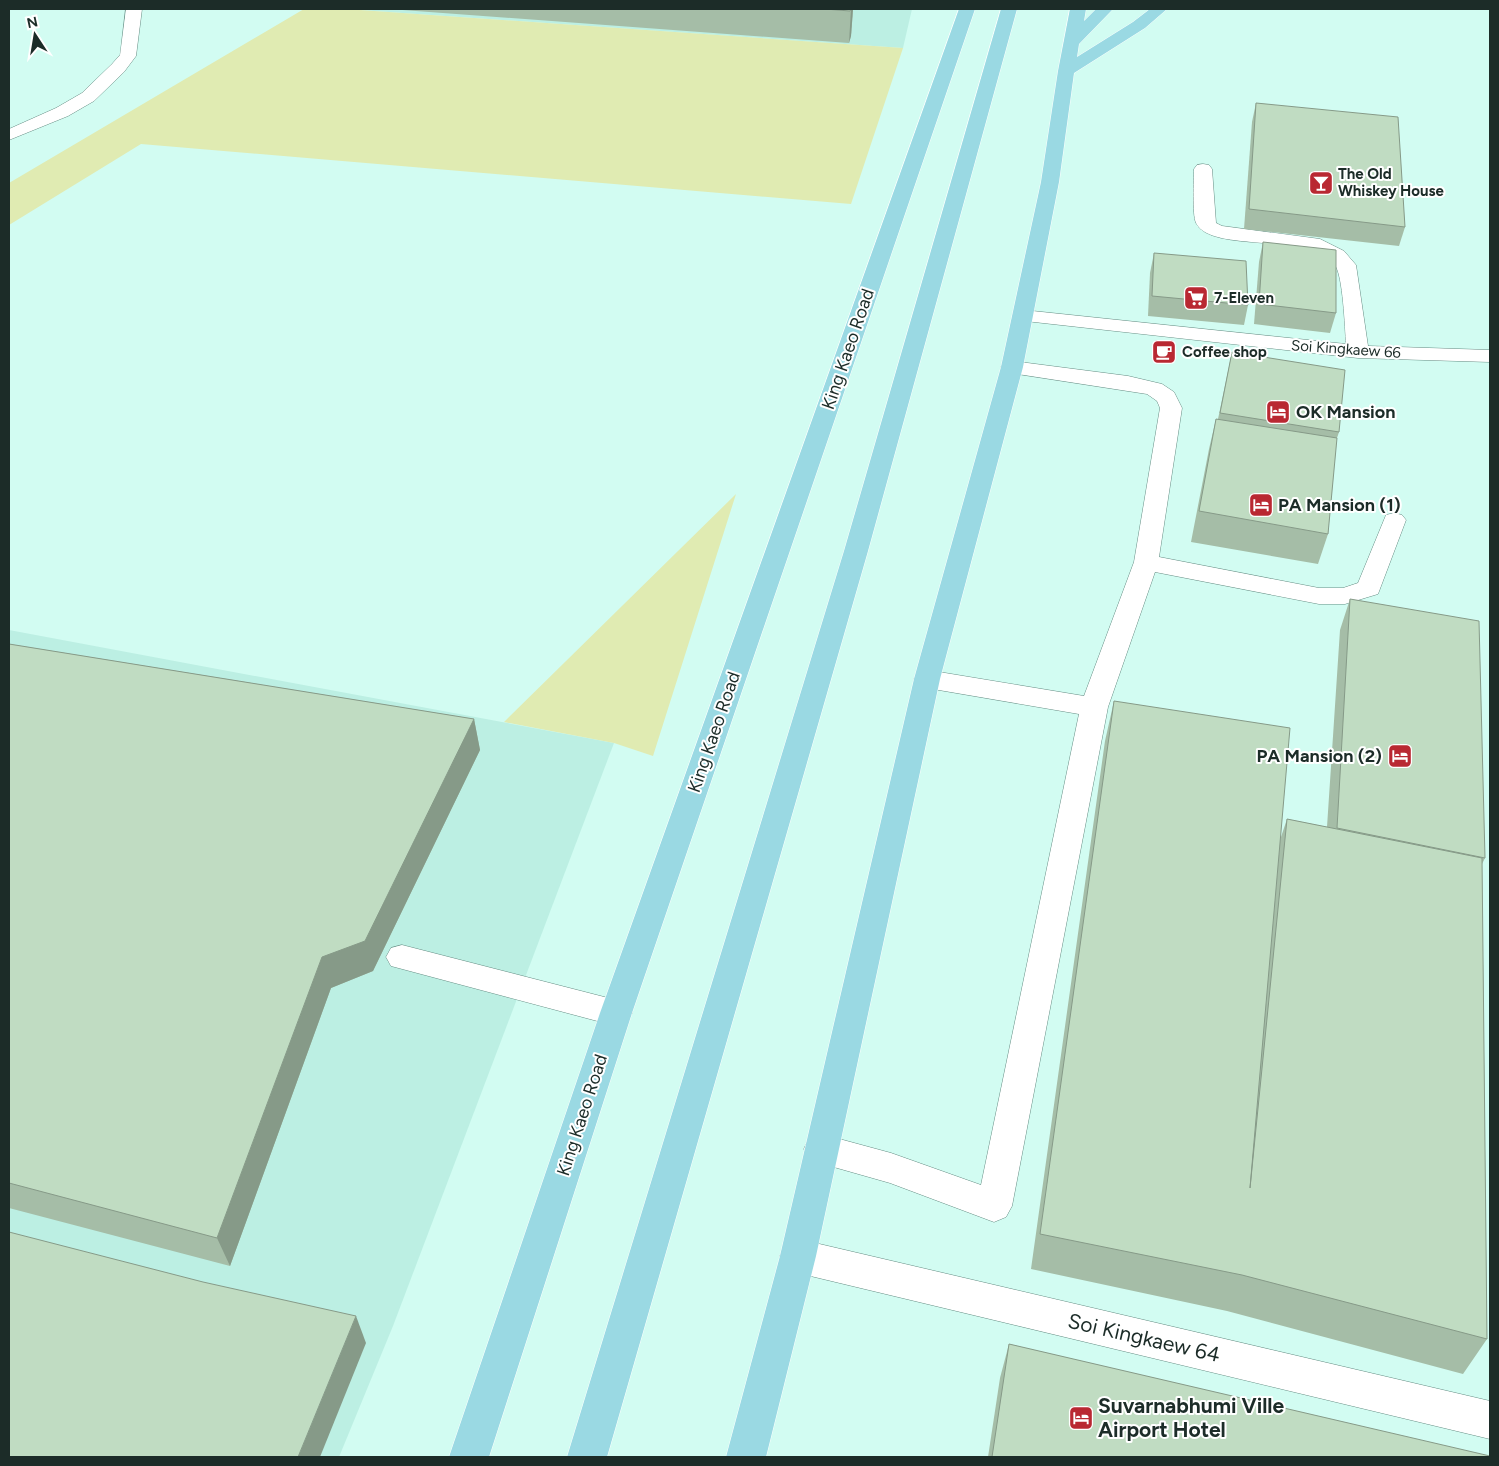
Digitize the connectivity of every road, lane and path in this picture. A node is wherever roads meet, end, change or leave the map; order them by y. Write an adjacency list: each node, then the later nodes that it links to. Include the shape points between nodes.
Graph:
1 (134, 9): 9 (street, via 128,56 118,68 88,97)
2 (967, 9): 20 (main road, King Kaeo Road)
3 (1010, 9): 25 (main road, via 856,551)
4 (1078, 9): 7 (main road)
5 (1105, 9): 7 (main road)
6 (1159, 9): 8 (main road)
7 (1072, 42): 8 (main road)
8 (1066, 72): 11 (main road, via 1050,182)
9 (9, 135)
10 (1203, 169): 12 (street, via 1208,227 1320,245 1337,254 1346,265)
11 (1023, 316): 12 (street, Soi Kingkaew 66); 14 (main road)
12 (1358, 352): 13 (street, Soi Kingkaew 66)
13 (1490, 356)
14 (1012, 367): 16 (street, via 1128,383 1154,389 1166,397 1171,408); 17 (main road)
15 (1394, 520): 16 (street, via 1369,588 1345,596 1319,596)
16 (1146, 562): 18 (street)
17 (927, 679): 18 (street); 21 (main road)
18 (1094, 707): 21 (street, via 994,1206 891,1168)
19 (402, 957): 20 (street)
20 (616, 1013): 24 (main road, King Kaeo Road)
21 (822, 1150): 22 (main road)
22 (798, 1256): 23 (street, Soi Kingkaew 64); 26 (main road)
23 (1490, 1420)
24 (469, 1457)
25 (586, 1457)
26 (746, 1457)

